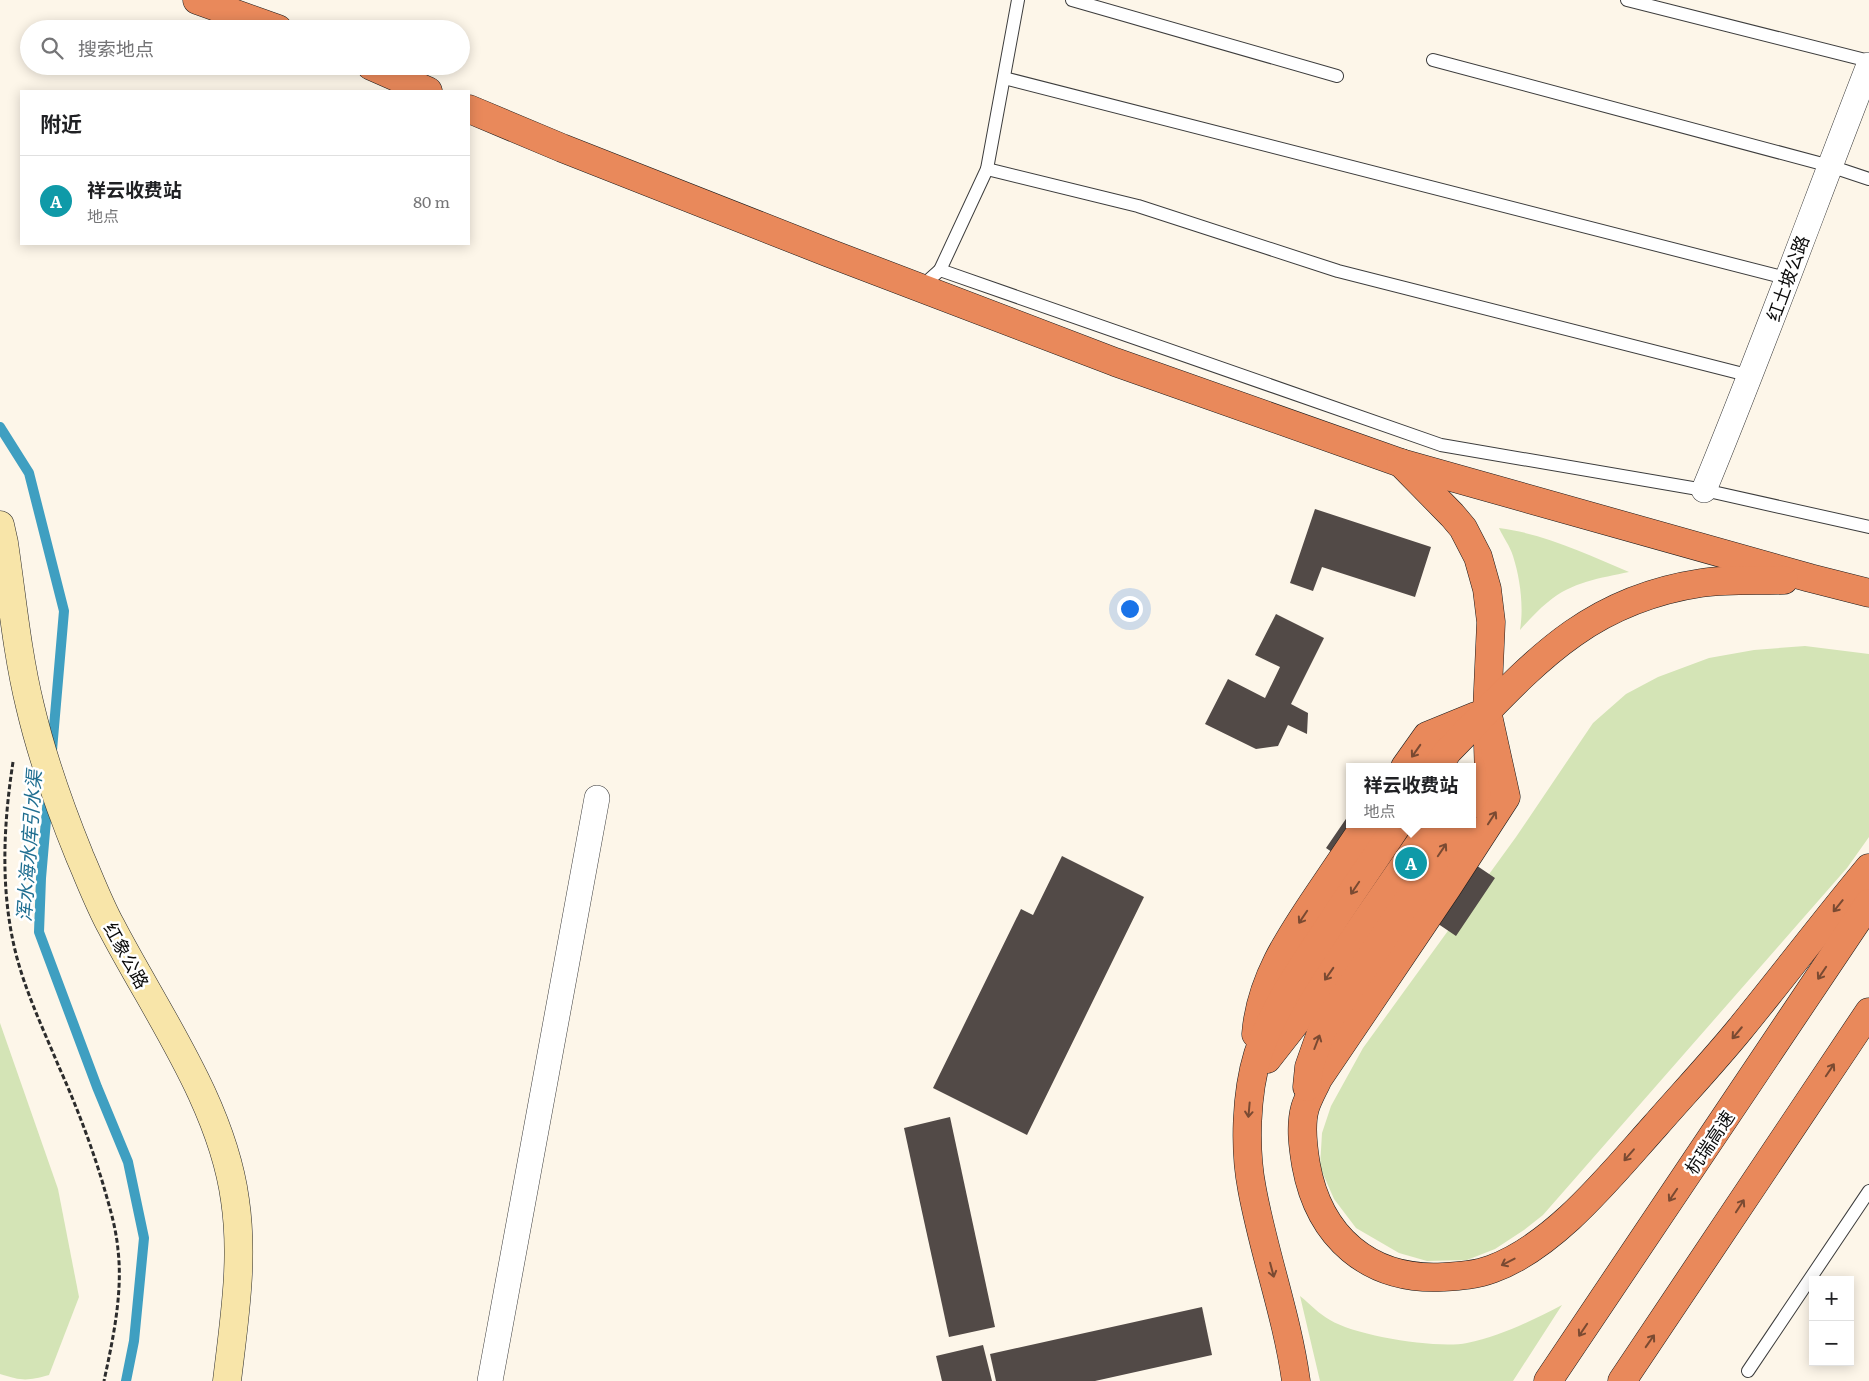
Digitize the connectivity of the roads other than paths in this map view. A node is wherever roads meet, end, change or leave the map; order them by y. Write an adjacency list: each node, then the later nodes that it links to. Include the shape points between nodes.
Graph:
1 (196, 0): 5 (highway)
2 (1018, 0): 10 (lane)
3 (1072, 0): 9 (lane)
4 (1627, 0): 7 (lane)
5 (253, 20)
6 (1433, 60): 13 (lane)
7 (1869, 63): 13 (street, 红土坡公路)
8 (392, 75): 11 (highway)
9 (1337, 76)
10 (1004, 78): 14 (lane); 16 (lane)
11 (426, 90)
12 (470, 109): 17 (highway, via 589,159)
13 (1830, 166): 15 (lane); 16 (street, 红土坡公路)
14 (987, 169): 17 (lane); 18 (lane, via 1138,206 1338,271)
15 (1869, 179)
16 (1786, 278): 18 (street, 红土坡公路)
17 (930, 279): 19 (highway, via 1115,362); 20 (lane, via 1441,445)
18 (1751, 376): 20 (street, 红土坡公路)
19 (1401, 462): 23 (highway); 25 (highway, via 1452,515 1472,542 1478,558 1487,589 1490,622)
20 (1704, 490): 22 (lane)
21 (0, 525): 44 (main road, 红象公路, via 29,704 54,790 107,919 176,1042 204,1098 224,1150 235,1197 239,1238)
22 (1869, 527)
23 (1810, 578): 24 (highway); 25 (highway, via 1702,583 1628,602 1569,635 1538,660)
24 (1869, 593)
25 (1487, 711): 26 (highway, one-way to 26, via 1426,736); 27 (highway); 28 (highway); 30 (highway, via 1489,779); 31 (highway, one-way to 25, via 1506,797)
26 (1408, 763)
27 (1440, 763)
28 (1473, 763)
29 (597, 798): 45 (street)
30 (1476, 798)
31 (1476, 826)
32 (1395, 828): 41 (highway, one-way to 41, via 1295,978 1259,1052)
33 (1432, 828): 38 (highway)
34 (1456, 828): 38 (highway, one-way to 34)
35 (1474, 828): 38 (highway, one-way to 35)
36 (1363, 829): 41 (highway, one-way to 41, via 1288,938 1272,971 1256,1026)
37 (1869, 868): 38 (highway, one-way to 38, via 1739,1031 1606,1182 1523,1254 1500,1266 1456,1277 1420,1277 1384,1269 1341,1241 1324,1218 1311,1189 1302,1131 1309,1068 1322,1030)
38 (1426, 875): 41 (highway, one-way to 41, via 1296,1022)
39 (1869, 903): 47 (highway, 杭瑞高速, one-way to 47)
40 (1869, 1012): 48 (highway, one-way to 40)
41 (1252, 1078): 46 (highway, one-way to 46, via 1247,1131 1252,1188)
42 (1869, 1191): 43 (lane)
43 (1748, 1371)
44 (227, 1381)
45 (490, 1381)
46 (1296, 1381)
47 (1548, 1381)
48 (1622, 1381)

